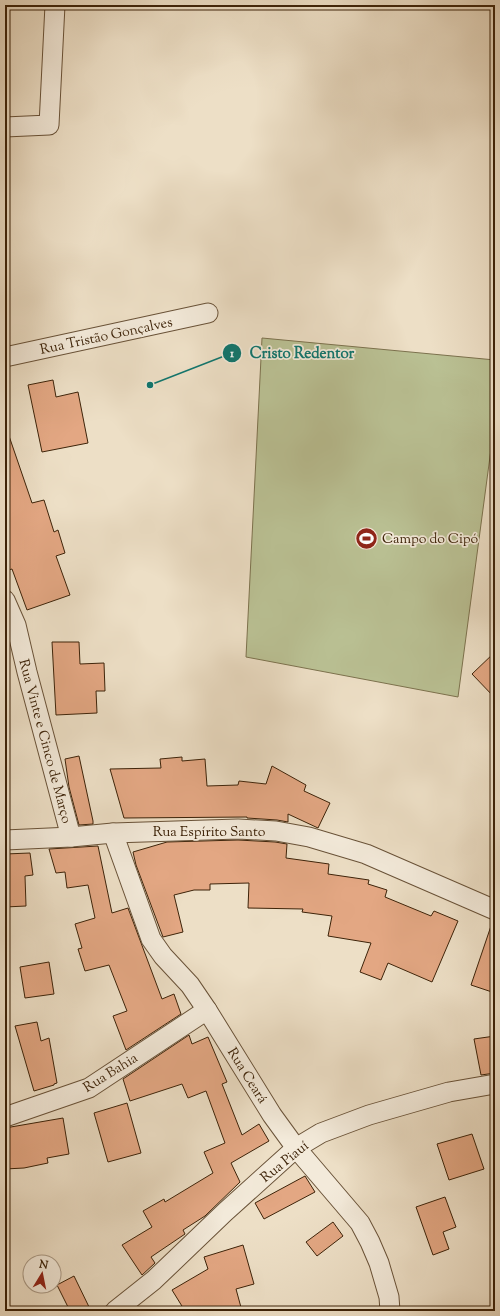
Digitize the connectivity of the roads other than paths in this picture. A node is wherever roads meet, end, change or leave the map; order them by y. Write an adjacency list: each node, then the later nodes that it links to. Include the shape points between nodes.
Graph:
1 (55, 5): 2 (street, via 49,125)
2 (5, 127)
3 (208, 313): 4 (street, Rua Tristão Gonçalves)
4 (5, 357)
5 (5, 600): 7 (street, Rua Vinte e Cinco de Março, via 16,625)
6 (113, 833): 7 (street, Rua Espírito Santo); 9 (street, Rua Espírito Santo, via 238,829 276,831 309,837 366,854); 10 (street, Rua Ceará, via 151,939 190,985)
7 (71, 837): 8 (street, Rua Espírito Santo)
8 (5, 840)
9 (495, 910)
10 (207, 1010): 12 (street, Rua Bahia, via 88,1088); 13 (street, Rua Ceará, via 272,1115)
11 (495, 1084): 13 (street, Rua Piauí, via 449,1092 369,1115 321,1133)
12 (5, 1117)
13 (296, 1148): 14 (street, Rua Piauí, via 154,1280); 15 (street, Rua Ceará, via 360,1223 379,1263 389,1297)
14 (114, 1311)
15 (390, 1311)

